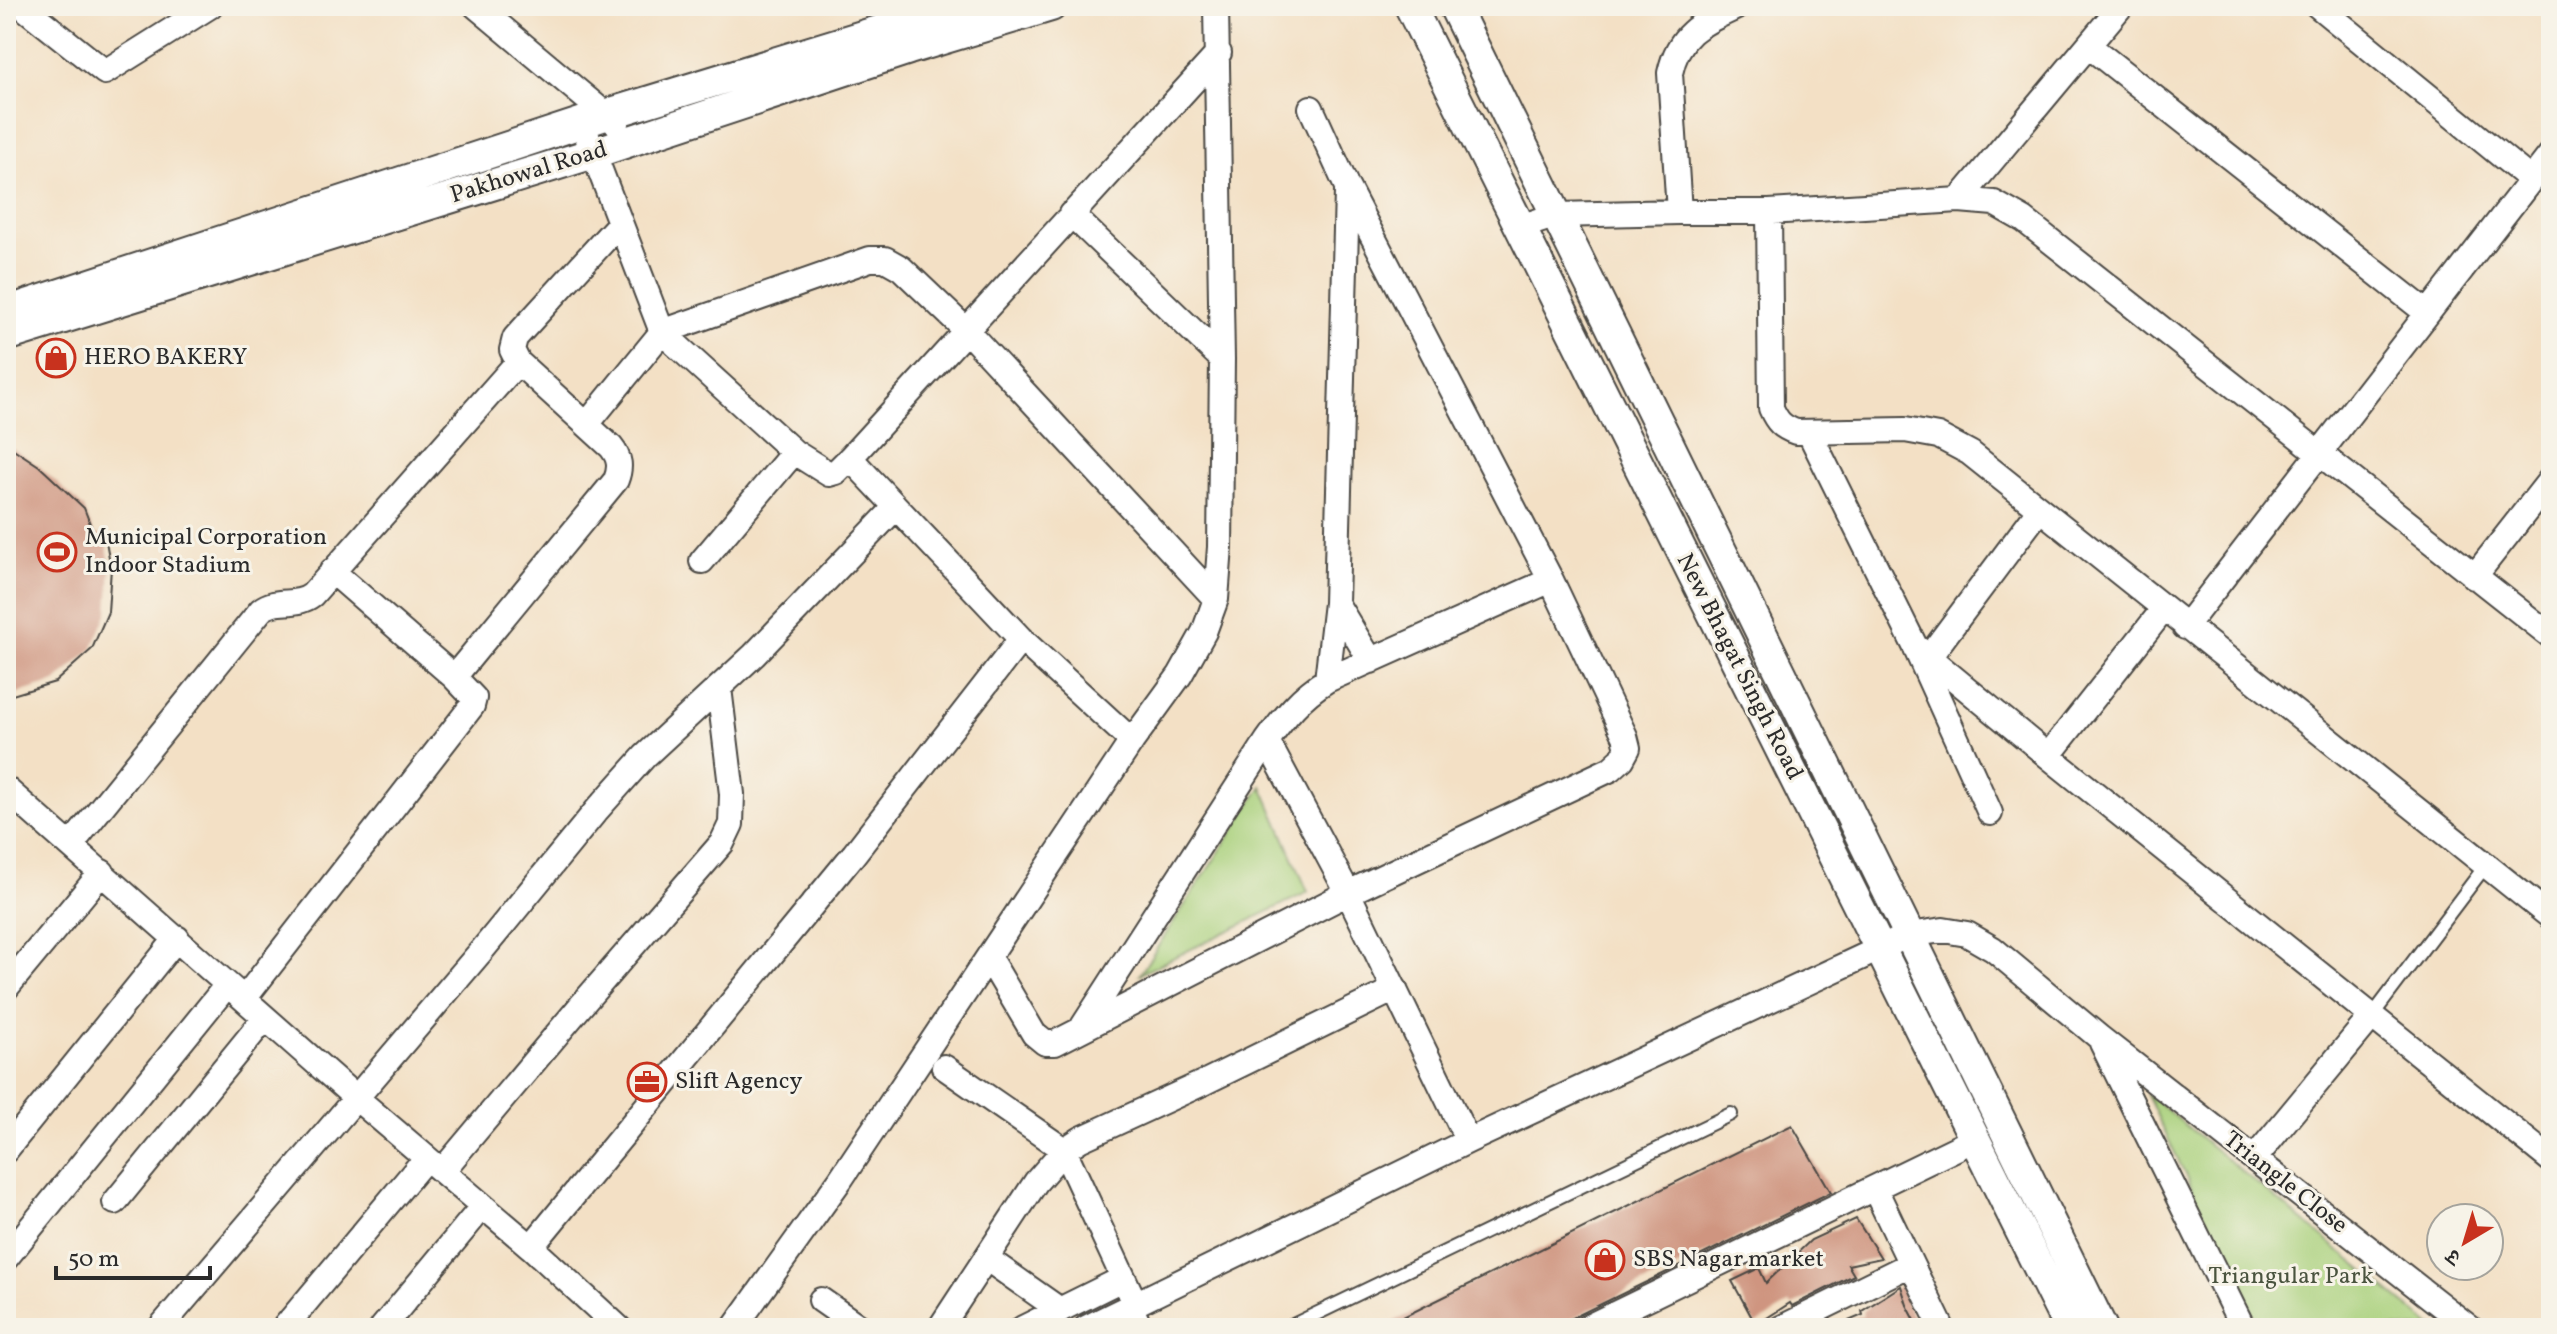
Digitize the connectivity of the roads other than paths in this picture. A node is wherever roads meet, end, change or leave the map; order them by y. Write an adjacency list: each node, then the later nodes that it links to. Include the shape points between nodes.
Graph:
1 (22, 6): 2 (street, via 105,72)
2 (210, 6)
3 (476, 6): 15 (street, via 558,76)
4 (960, 6): 15 (street, Pakhowal Road)
5 (1051, 6): 16 (street, Pakhowal Road)
6 (1216, 6): 13 (street)
7 (1410, 6): 27 (street, New Bhagat Singh Road)
8 (1454, 6): 25 (street, New Bhagat Singh Road)
9 (1739, 6): 22 (street, via 1699,25 1674,54 1670,73)
10 (2121, 6): 12 (street)
11 (2318, 6): 19 (street)
12 (2089, 46): 21 (street); 29 (street)
13 (1219, 53): 24 (street); 33 (street)
14 (1311, 108): 20 (street)
15 (595, 118): 16 (street); 17 (street); 28 (street, Pakhowal Road)
16 (632, 140): 17 (street, Pakhowal Road)
17 (594, 153): 26 (street); 32 (street, Pakhowal Road)
18 (2551, 154): 19 (street)
19 (2531, 180): 29 (street)
20 (1347, 187): 46 (street); 48 (street)
21 (1959, 200): 23 (street); 38 (street, via 1994,203 2024,220)
22 (1679, 212): 23 (street); 25 (street)
23 (1769, 212): 36 (street, via 1771,408 1785,428)
24 (1071, 214): 30 (street); 33 (street)
25 (1557, 215): 27 (street); 68 (street, New Bhagat Singh Road)
26 (620, 223): 31 (street); 34 (street, via 515,338 512,350)
27 (1520, 227): 70 (street, New Bhagat Singh Road)
28 (6, 312)
29 (2426, 312): 38 (street)
30 (965, 329): 31 (street, via 901,268 885,259 870,259); 39 (street); 47 (street)
31 (662, 332): 35 (street); 37 (street)
32 (6, 336)
33 (1222, 359): 47 (street)
34 (518, 362): 35 (street); 44 (street)
35 (587, 424): 55 (street, via 618,455 616,480)
36 (1809, 432): 42 (street, via 1905,430 1938,436 1970,453); 53 (street)
37 (794, 452): 39 (street, via 829,474); 43 (street)
38 (2319, 452): 45 (street); 50 (street)
39 (850, 458): 41 (street)
40 (2551, 479): 45 (street)
41 (896, 507): 52 (street); 57 (street)
42 (2039, 510): 49 (street); 53 (street)
43 (702, 561)
44 (332, 571): 55 (street); 63 (street, via 302,601 272,603 261,610)
45 (2474, 577): 51 (street)
46 (1551, 580): 54 (street); 66 (street, via 1625,736 1628,748 1622,759 1611,769)
47 (1216, 599): 58 (street, via 1180,675)
48 (1336, 603): 54 (street); 56 (street)
49 (2163, 610): 50 (street); 60 (street)
50 (2185, 627): 64 (street)
51 (2551, 636)
52 (1021, 639): 58 (street); 93 (street, via 854,854)
53 (1922, 652): 60 (street); 62 (street)
54 (1371, 661): 56 (street)
55 (454, 677): 74 (street, via 474,698 472,706)
56 (1327, 680): 59 (street, via 1306,693)
57 (719, 688): 80 (street, via 645,756); 89 (street, via 732,794 731,824 722,843)
58 (1132, 741): 71 (street)
59 (1267, 741): 66 (street); 77 (street)
60 (2048, 756): 75 (street)
61 (6, 789): 63 (street)
62 (1990, 813)
63 (71, 845): 65 (street)
64 (2486, 865): 67 (street); 75 (lane)
65 (102, 872): 69 (street); 72 (street)
66 (1348, 893): 73 (street); 77 (street)
67 (2551, 917)
68 (1909, 935): 70 (street, Triangle Close); 78 (street, Triangle Close, via 1943,930 1967,934 1993,949); 82 (street, New Bhagat Singh Road)
69 (177, 938): 74 (street); 85 (street)
70 (1880, 948): 83 (street, New Bhagat Singh Road); 84 (street, Triangle Close)
71 (989, 958): 77 (street, via 1034,1034 1045,1043); 105 (street)
72 (6, 988)
73 (1395, 989): 84 (street); 86 (street)
74 (236, 992): 76 (street); 94 (street)
75 (2372, 1016): 87 (street); 88 (street)
76 (265, 1018): 80 (street); 91 (street)
77 (1082, 1028)
78 (2100, 1038): 87 (street, Triangle Close); 117 (street, Triangle Close)
79 (944, 1067): 86 (street)
80 (355, 1097): 89 (street); 102 (street)
81 (1731, 1114): 111 (lane)
82 (2002, 1125): 83 (street); 116 (street, New Bhagat Singh Road)
83 (1975, 1139): 90 (street); 115 (street, New Bhagat Singh Road)
84 (1468, 1141): 99 (street, Triangle Close)
85 (6, 1150)
86 (1064, 1150): 95 (street); 97 (street)
87 (2254, 1159): 118 (street, Triangle Close)
88 (2551, 1160)
89 (434, 1164): 92 (street); 103 (street)
90 (1875, 1189): 96 (street); 112 (street)
91 (115, 1202)
92 (483, 1206): 93 (street); 104 (street)
93 (531, 1247): 101 (street)
94 (6, 1258)
95 (986, 1258): 100 (street); 107 (street)
96 (1911, 1264): 113 (street); 114 (street)
97 (1122, 1279): 99 (street); 100 (street)
98 (821, 1300): 106 (street)
99 (1135, 1303): 109 (street, Triangle Close); 110 (lane)
100 (1060, 1310): 108 (street)
101 (611, 1325)
102 (160, 1328)
103 (284, 1328)
104 (382, 1328)
105 (734, 1328)
106 (861, 1328)
107 (940, 1328)
108 (1023, 1328)
109 (1086, 1328)
110 (1147, 1328)
111 (1287, 1328)
112 (1586, 1328)
113 (1782, 1328)
114 (1942, 1328)
115 (2069, 1328)
116 (2102, 1328)
117 (2243, 1328)
118 (2470, 1328)

